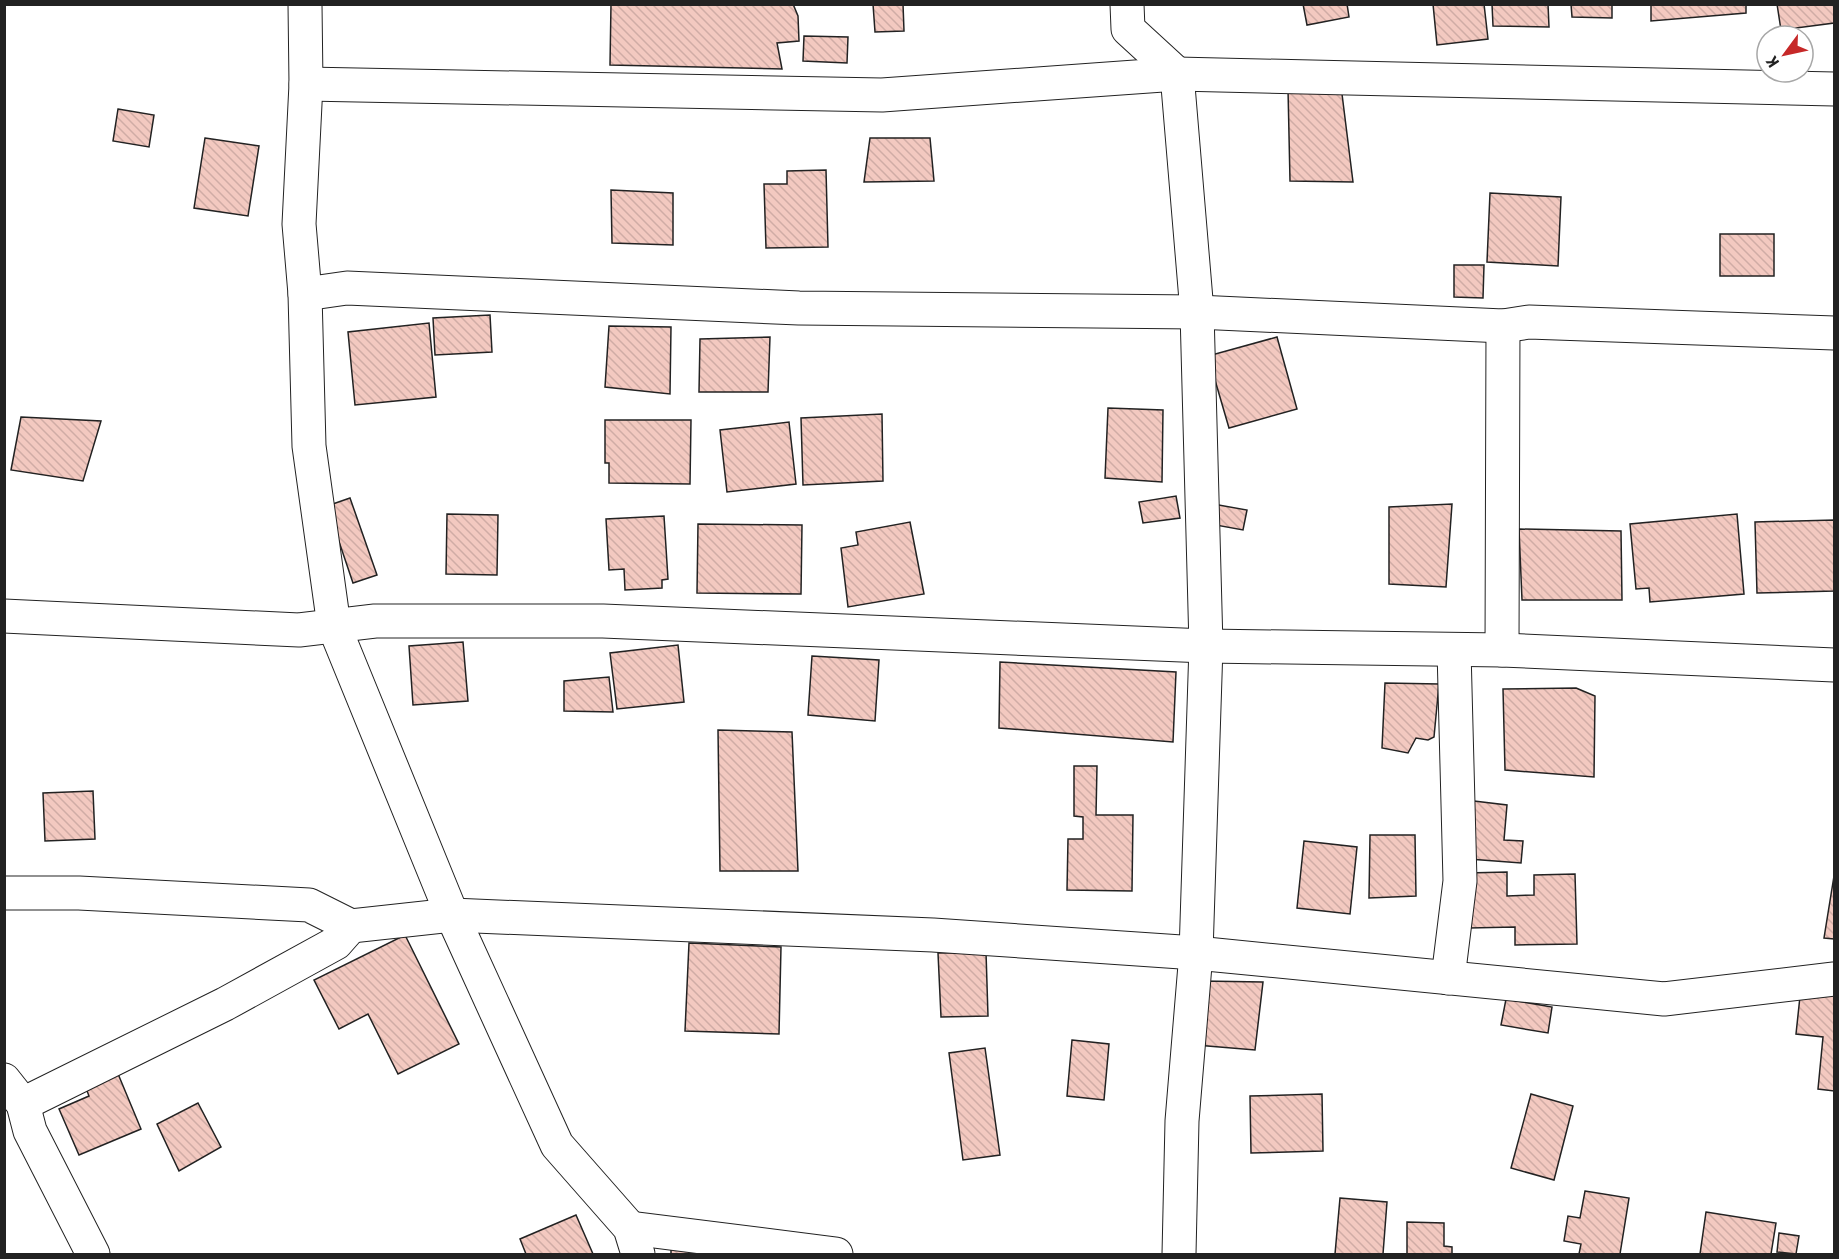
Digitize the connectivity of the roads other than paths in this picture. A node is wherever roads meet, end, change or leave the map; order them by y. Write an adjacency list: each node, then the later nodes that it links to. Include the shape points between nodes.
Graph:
1 (305, 4): 4 (street)
2 (1127, 4): 3 (street, via 1128,29)
3 (1177, 74): 4 (street, via 882,95); 5 (street); 7 (street)
4 (306, 84): 6 (street, via 300,224)
5 (1834, 89)
6 (305, 294): 7 (street, via 347,288 799,308); 11 (street, via 309,446)
7 (1197, 312): 8 (street); 12 (street)
8 (1503, 326): 9 (street, via 1529,322); 14 (street)
9 (1834, 333)
10 (4, 616): 11 (street, via 299,630)
11 (334, 626): 12 (street, via 375,621 603,621); 17 (street)
12 (1206, 646): 13 (street); 19 (street)
13 (1454, 650): 14 (street); 20 (street, via 1460,881)
14 (1502, 650): 15 (street)
15 (1834, 665)
16 (4, 893): 18 (street, via 309,905)
17 (452, 915): 18 (street); 19 (street, via 921,934); 23 (street, via 557,1145)
18 (351, 926): 22 (street, via 336,943 225,1004)
19 (1196, 953): 20 (street); 26 (street, via 1182,1121)
20 (1448, 978): 21 (street, via 1664,999)
21 (1834, 980)
22 (14, 1092): 24 (street)
23 (634, 1241): 25 (street)
24 (93, 1254)
25 (836, 1254)
26 (1179, 1254)

